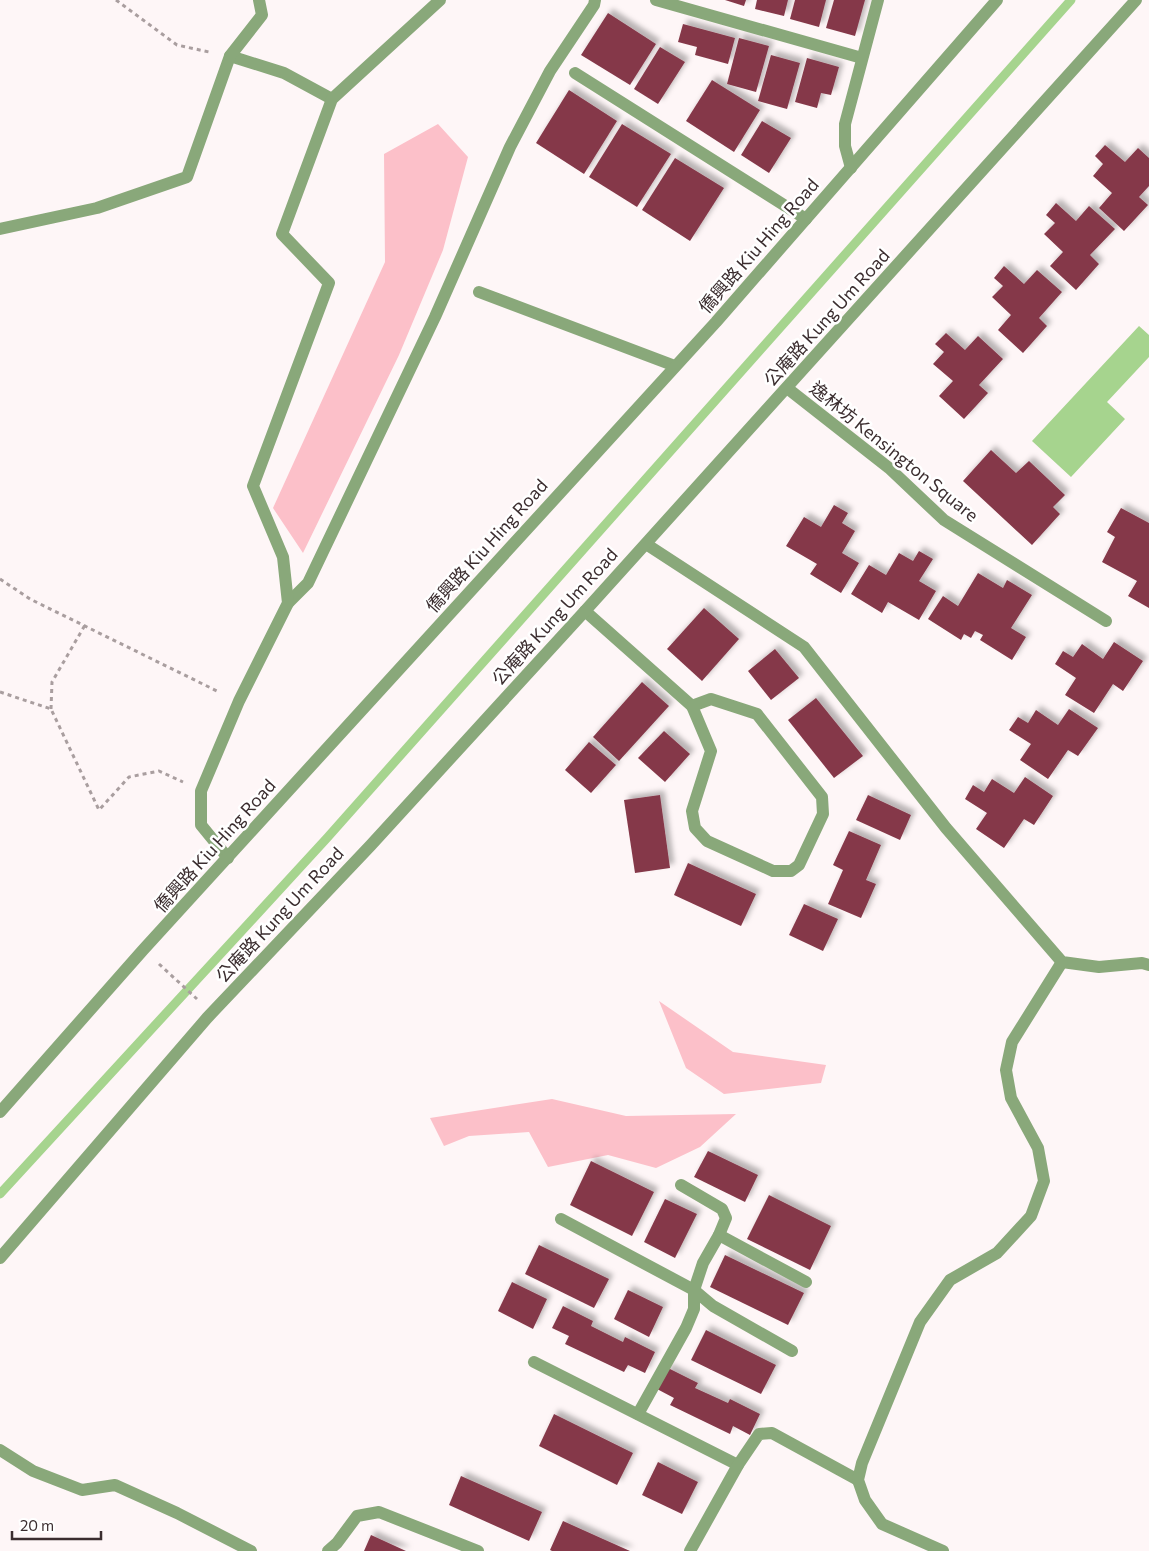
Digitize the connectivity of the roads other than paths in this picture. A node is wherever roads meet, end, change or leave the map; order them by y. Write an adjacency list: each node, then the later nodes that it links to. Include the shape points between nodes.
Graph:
1 (259, 0): 8 (street, via 262,15)
2 (440, 0): 11 (street)
3 (595, 0): 19 (street, via 550,71 510,147 431,326 308,583)
4 (656, 0): 9 (street)
5 (878, 0): 9 (street)
6 (996, 0): 12 (street, 僑興路 Kiu Hing Road)
7 (1136, 0): 17 (street, 公庵路 Kung Um Road)
8 (230, 56): 11 (street, via 284,74); 14 (street, via 187,177 97,208)
9 (862, 58): 12 (street, via 845,124 845,146)
10 (575, 73): 13 (street)
11 (332, 99): 19 (street, via 282,234 329,283 252,486 283,557)
12 (851, 168): 13 (street, 僑興路 Kiu Hing Road)
13 (806, 219): 16 (street, 僑興路 Kiu Hing Road)
14 (0, 229)
15 (479, 292): 16 (street)
16 (675, 366): 23 (street, 僑興路 Kiu Hing Road)
17 (787, 388): 18 (street, 公庵路 Kung Um Road); 21 (street, 逸林坊 Kensington Square, via 889,468 944,520)
18 (646, 544): 20 (street, 公庵路 Kung Um Road); 24 (street, via 804,647 946,828)
19 (288, 603): 23 (street, via 238,701 201,790 201,825)
20 (585, 611): 22 (street); 30 (street, 公庵路 Kung Um Road, via 212,1013)
21 (1106, 621)
22 (692, 706): 22 (street, via 710,699 757,714 822,797 824,805 820,822 799,865 791,871 773,871 707,841 695,828 692,811 711,752)
23 (228, 858): 26 (street, 僑興路 Kiu Hing Road)
24 (1062, 962): 25 (street, via 1099,967); 38 (street, via 1012,1042 1006,1070 1011,1098 1038,1148 1044,1181 1031,1216 998,1253 950,1280 920,1322)
25 (1149, 965)
26 (0, 1112)
27 (681, 1184): 29 (street, via 722,1209 726,1218)
28 (561, 1219): 32 (street)
29 (719, 1235): 31 (street); 32 (street, via 703,1263)
30 (0, 1258)
31 (806, 1282)
32 (694, 1290): 33 (street, via 713,1306); 35 (street, via 694,1309 686,1328)
33 (792, 1351)
34 (534, 1362): 35 (street)
35 (638, 1414): 37 (street)
36 (0, 1450): 39 (street, via 33,1471 82,1490 115,1485)
37 (738, 1465): 38 (street, via 759,1434 772,1433); 42 (street)
38 (858, 1480): 43 (street, via 865,1500 882,1524)
39 (251, 1551)
40 (328, 1551): 41 (street, via 337,1544 356,1516 379,1512)
41 (478, 1551)
42 (690, 1551)
43 (943, 1551)

